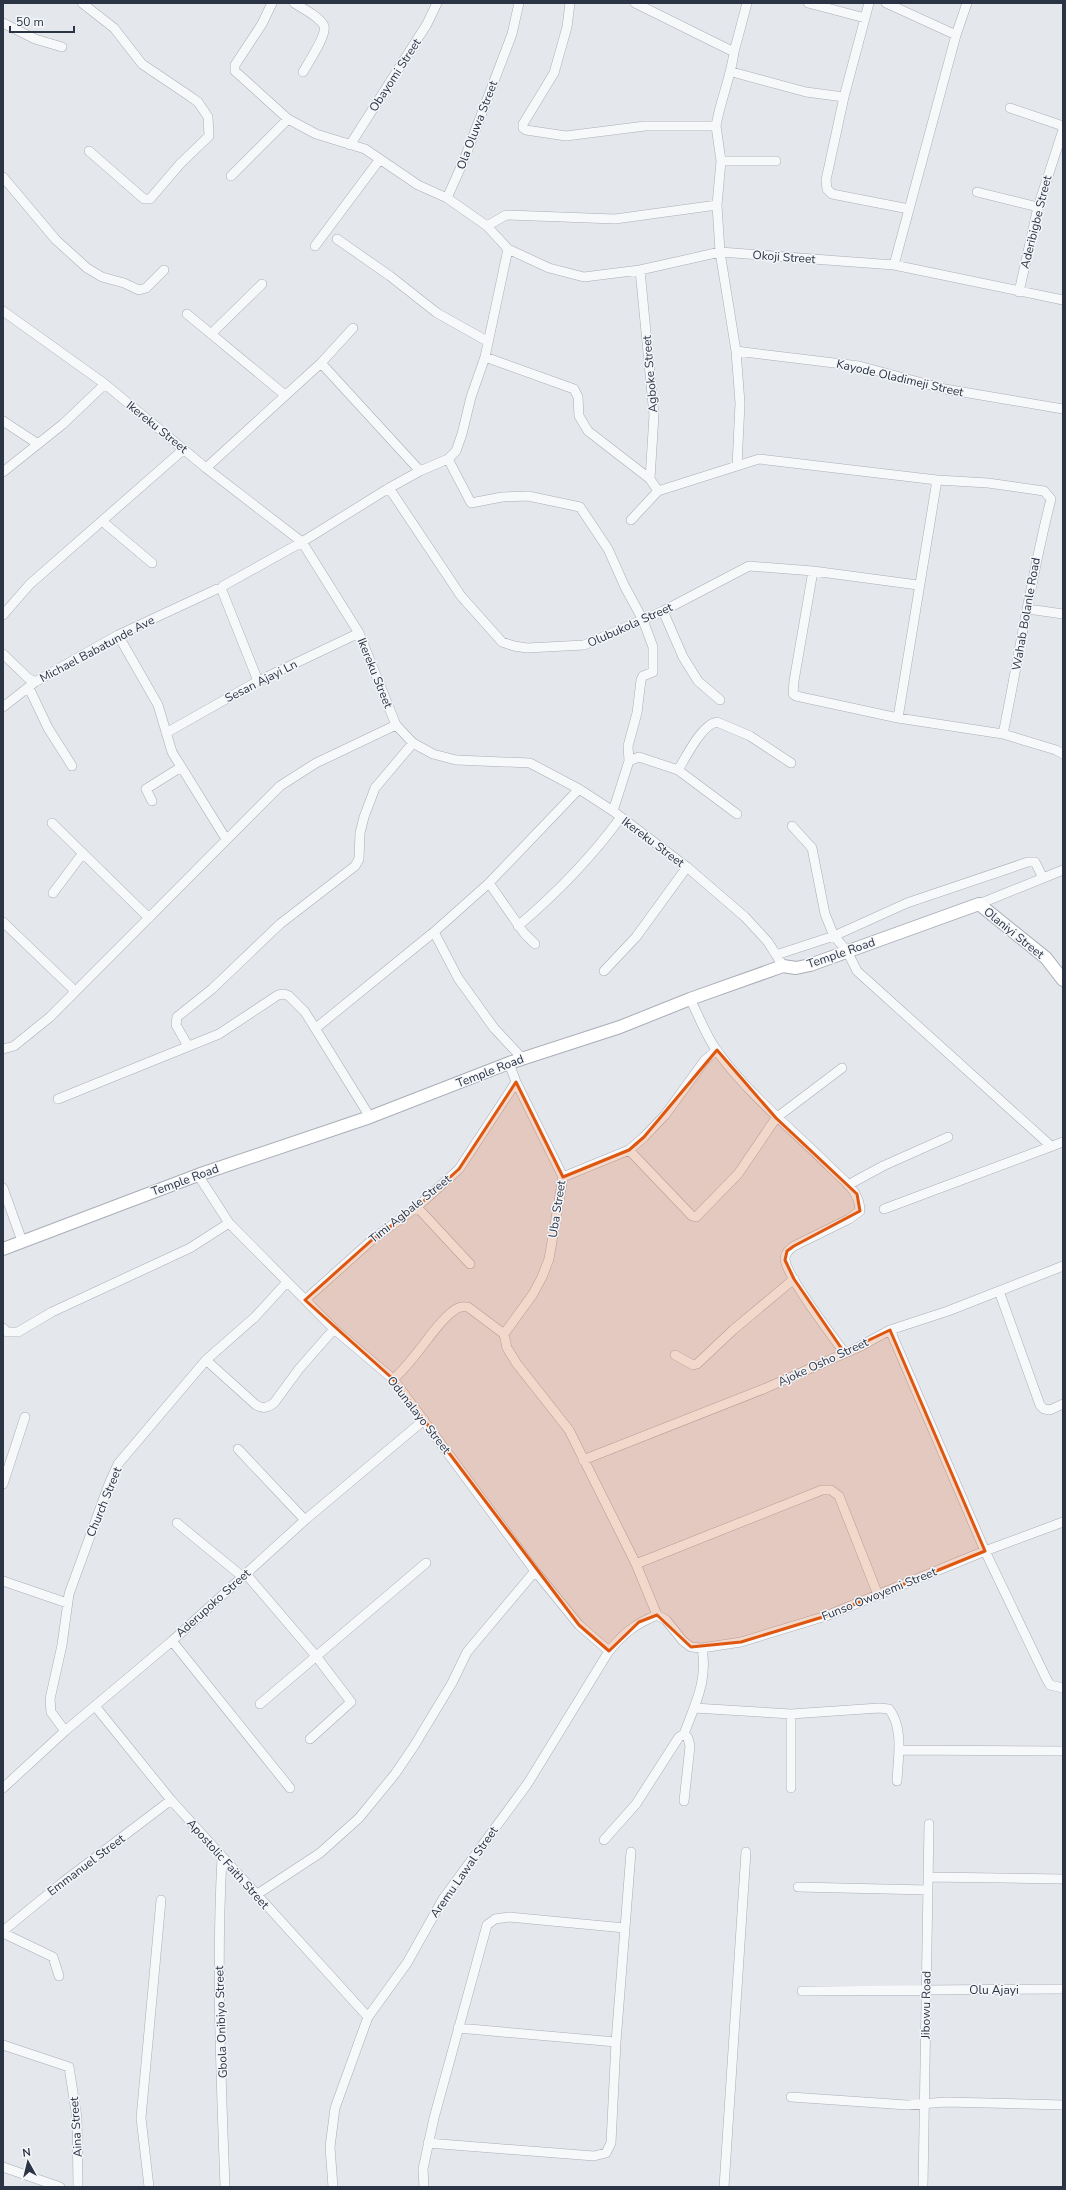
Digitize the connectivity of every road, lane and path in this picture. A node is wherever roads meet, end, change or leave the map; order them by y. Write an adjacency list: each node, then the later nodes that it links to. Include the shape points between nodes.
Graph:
1 (82, 3): 26 (street, via 114,28 142,64 198,102 208,117 209,136 180,164 150,199 144,199)
2 (272, 3): 22 (street, via 234,68)
3 (294, 3): 18 (street, via 324,28 323,36)
4 (437, 3): 25 (street, Obayomi Street, via 427,24)
5 (518, 3): 33 (street, Ola Oluwa Street, via 512,34)
6 (570, 3): 23 (street, via 567,27 554,72 523,128 566,136 645,126)
7 (635, 3): 17 (street)
8 (747, 3): 17 (street)
9 (808, 3): 13 (street)
10 (869, 3): 13 (street)
11 (886, 3): 15 (street)
12 (967, 3): 15 (street)
13 (865, 18): 20 (street)
14 (3, 23): 16 (street, via 35,39)
15 (956, 35): 36 (street)
16 (62, 47)
17 (734, 52): 19 (street)
18 (303, 72)
19 (732, 72): 20 (street, via 806,92); 23 (street)
20 (844, 97): 36 (street, via 826,189 832,194)
21 (1010, 108): 24 (street)
22 (288, 119): 25 (street, via 316,134); 31 (street)
23 (716, 126): 28 (street)
24 (1063, 128): 35 (street, Aderibigbe Street)
25 (350, 145): 27 (street, via 365,149)
26 (89, 151)
27 (380, 158): 33 (street, via 418,185); 39 (street)
28 (721, 160): 29 (street); 34 (street)
29 (776, 161)
30 (3, 176): 43 (street, via 56,240 87,268 102,277 138,290 146,288)
31 (231, 176)
32 (977, 192): 35 (street)
33 (447, 198): 37 (street)
34 (717, 206): 37 (street, via 615,218 506,215); 41 (street)
35 (1038, 207): 46 (street, Aderibigbe Street)
36 (909, 209): 42 (street)
37 (487, 226): 40 (street)
38 (337, 240): 52 (street, via 390,276 437,313)
39 (315, 246)
40 (508, 249): 44 (street, Okoji Street, via 549,268 584,277); 52 (street)
41 (720, 252): 42 (street, Okoji Street); 44 (street, Okoji Street); 53 (street)
42 (894, 265): 46 (street, Okoji Street)
43 (164, 270)
44 (640, 270): 67 (street, Agboke Street, via 654,416)
45 (262, 284): 51 (street)
46 (1019, 292): 47 (street, Okoji Street)
47 (1063, 300)
48 (3, 311): 56 (street, Ikereku Street)
49 (187, 314): 51 (street)
50 (353, 328): 55 (street)
51 (210, 334): 57 (street)
52 (487, 341): 54 (street)
53 (736, 351): 58 (street, Kayode Oladimeji Street, via 859,366 945,389); 63 (street, via 740,403)
54 (485, 357): 62 (street, via 456,451); 67 (street, via 574,389 578,397 579,416 588,431)
55 (321, 363): 57 (street); 65 (street)
56 (105, 384): 60 (street); 61 (street, Ikereku Street)
57 (285, 395): 64 (street)
58 (1063, 409)
59 (3, 421): 60 (street)
60 (38, 444): 66 (street)
61 (184, 449): 64 (street, Ikereku Street); 72 (street)
62 (448, 459): 65 (street, Michael Babatunde Ave); 81 (street, via 471,503 502,497 528,496 580,506)
63 (737, 466): 68 (street, via 759,459); 70 (street)
64 (206, 468): 73 (street, Ikereku Street)
65 (420, 471): 69 (street, Michael Babatunde Ave)
66 (3, 472)
67 (650, 479): 70 (street)
68 (937, 480): 76 (street); 78 (street, Wahab Bolanle Road, via 988,483 1049,495 1051,499 1038,549)
69 (389, 488): 73 (street, Michael Babatunde Ave); 81 (street, Olubukola Street, via 461,596 502,642 527,648 584,645)
70 (658, 491): 71 (street)
71 (631, 520)
72 (102, 521): 74 (street); 80 (street, via 30,584)
73 (302, 542): 77 (street, Michael Babatunde Ave); 82 (street, Ikereku Street)
74 (152, 563)
75 (814, 571): 76 (street); 81 (street, Olubukola Street, via 749,566); 89 (street, via 793,694)
76 (918, 585): 89 (street)
77 (221, 590): 83 (street, Michael Babatunde Ave); 85 (street)
78 (1028, 609): 79 (street); 92 (street, Wahab Bolanle Road)
79 (1063, 614)
80 (3, 616)
81 (652, 616): 87 (street, via 698,681); 95 (street, via 652,672 643,676 641,680 637,713 628,746)
82 (359, 633): 85 (street, Sesan Ajayi Ln); 90 (street, Ikereku Street)
83 (118, 635): 86 (street, Michael Babatunde Ave); 91 (street, via 158,705)
84 (3, 654): 86 (street)
85 (258, 681): 91 (street, Sesan Ajayi Ln)
86 (32, 685): 88 (street, Michael Babatunde Ave); 97 (street, via 48,728)
87 (720, 700)
88 (3, 707)
89 (898, 718): 92 (street)
90 (396, 725): 93 (street, Ikereku Street); 107 (street, via 316,763 280,786)
91 (166, 733): 98 (street)
92 (1003, 734): 94 (street)
93 (413, 743): 100 (street, Ikereku Street, via 433,754 456,760 530,763); 129 (street, via 375,788 360,833 359,859 355,866 280,924 212,989 177,1017 176,1025)
94 (1063, 754)
95 (629, 761): 99 (street, via 639,757); 102 (street)
96 (790, 763): 99 (street, via 750,736 717,722 707,726 702,732)
97 (72, 766)
98 (181, 768): 101 (street, via 146,789); 107 (street)
99 (678, 770): 103 (street)
100 (579, 789): 102 (street, Ikereku Street); 112 (street)
101 (152, 801)
102 (613, 812): 104 (street, Ikereku Street)
103 (737, 814)
104 (621, 817): 109 (street, Ikereku Street); 117 (street, via 602,843 566,883)
105 (52, 824): 108 (street)
106 (792, 826): 119 (street, via 812,848 824,914)
107 (226, 839): 115 (street)
108 (83, 853): 113 (street); 115 (street)
109 (687, 867): 122 (street, Ikereku Street, via 745,916); 124 (street, via 636,937)
110 (1063, 870): 111 (street)
111 (1043, 878): 114 (street); 119 (street, via 1035,862 1028,862 907,904)
112 (489, 883): 117 (street); 118 (street)
113 (53, 893)
114 (979, 904): 121 (street, Temple Road); 125 (street, Olaniyi Street, via 1046,958)
115 (149, 918): 126 (street)
116 (3, 922): 126 (street)
117 (518, 926): 120 (street)
118 (434, 932): 128 (street); 132 (street, via 458,978 494,1028)
119 (834, 936): 121 (street); 122 (street)
120 (534, 944)
121 (847, 951): 123 (street, Temple Road, via 810,965 796,968); 141 (street, via 857,971)
122 (776, 955): 123 (street, Ikereku Street)
123 (783, 966): 127 (street, Temple Road)
124 (604, 971)
125 (1063, 980)
126 (75, 991): 130 (street, via 50,1017 14,1046)
127 (690, 999): 131 (street); 132 (street, Temple Road, via 620,1027)
128 (316, 1028): 129 (street, via 305,1012 284,994 278,995 220,1034); 137 (street)
129 (188, 1046): 136 (street)
130 (5, 1049)
131 (716, 1050): 138 (street); 142 (street, via 665,1115)
132 (523, 1059): 133 (street, Temple Road)
133 (509, 1064): 135 (street); 137 (street, Temple Road)
134 (842, 1068): 138 (street)
135 (516, 1082): 144 (street, Uba Street); 147 (street, Timi Agbale Street, via 459,1169)
136 (58, 1099)
137 (370, 1117): 143 (street, Temple Road)
138 (776, 1118): 142 (street, via 738,1174 696,1217 692,1216); 145 (street)
139 (948, 1137): 145 (street)
140 (1063, 1142): 141 (street)
141 (1051, 1146): 148 (street)
142 (629, 1150): 144 (street)
143 (198, 1175): 149 (street, Odunalayo Street); 150 (street, Temple Road)
144 (563, 1177): 161 (street, Uba Street, via 549,1259 533,1294)
145 (848, 1185): 154 (street, via 857,1194 860,1211 787,1252 785,1260)
146 (3, 1188): 150 (street)
147 (417, 1207): 152 (street); 157 (street, Timi Agbale Street, via 373,1239)
148 (884, 1209)
149 (229, 1223): 155 (street, Odunalayo Street); 158 (street, via 190,1248 52,1312 18,1332 7,1332)
150 (22, 1241): 151 (street, Temple Road)
151 (3, 1249)
152 (470, 1264)
153 (1063, 1266): 156 (street, Ajoke Osho Street)
154 (794, 1279): 162 (street); 163 (street, via 697,1364 693,1365)
155 (287, 1282): 157 (street, Odunalayo Street); 164 (street, Church Street, via 255,1317)
156 (999, 1292): 160 (street, Ajoke Osho Street); 166 (street, via 1040,1405 1050,1410)
157 (305, 1300): 159 (street, Odunalayo Street)
158 (3, 1328)
159 (334, 1329): 164 (street, via 269,1407 256,1405); 165 (street, Odunalayo Street)
160 (890, 1330): 162 (street, Ajoke Osho Street); 175 (street)
161 (504, 1334): 165 (street, via 468,1307 457,1308 403,1372); 170 (street, via 507,1348 540,1395 569,1430)
162 (844, 1352): 170 (street, Ajoke Osho Street, via 766,1388)
163 (675, 1355)
164 (206, 1360): 182 (street, Church Street, via 118,1464)
165 (393, 1379): 168 (street, Odunalayo Street)
166 (1063, 1404)
167 (25, 1417): 171 (street)
168 (424, 1420): 172 (street, Aderupoko Street); 178 (street, Odunalayo Street)
169 (238, 1449): 172 (street)
170 (583, 1460): 177 (street)
171 (3, 1484)
172 (305, 1520): 179 (street, Aderupoko Street)
173 (1063, 1522): 175 (street, Funso Owoyemi Street)
174 (177, 1523): 179 (street)
175 (986, 1551): 181 (street, Funso Owoyemi Street); 188 (street, via 1050,1685)
176 (426, 1563): 187 (street)
177 (636, 1564): 181 (street, via 822,1490 831,1490 842,1503); 183 (street)
178 (535, 1571): 186 (street, Odunalayo Street, via 579,1625); 213 (street, via 467,1652 452,1683 414,1746 359,1818 320,1853)
179 (244, 1576): 184 (street, Aderupoko Street); 187 (street)
180 (3, 1581): 182 (street)
181 (878, 1595): 185 (street, Funso Owoyemi Street, via 805,1623 742,1642)
182 (67, 1603): 193 (street, Church Street, via 62,1645 50,1699 51,1712)
183 (657, 1615): 185 (street, Funso Owoyemi Street, via 666,1620 691,1647); 186 (street, Aremu Lawal Street, via 639,1622)
184 (172, 1641): 190 (street, Aderupoko Street); 200 (street)
185 (702, 1648): 191 (street, via 704,1678)
186 (609, 1651): 221 (street, Aremu Lawal Street, via 528,1782 443,1899 407,1963)
187 (316, 1656): 189 (street); 195 (street, via 351,1702)
188 (1063, 1688)
189 (260, 1704)
190 (95, 1706): 193 (street, Aderupoko Street); 202 (street, Apostolic Faith Street)
191 (694, 1708): 192 (street); 194 (street)
192 (791, 1714): 196 (street, via 889,1709 896,1718); 201 (street)
193 (65, 1731): 199 (street, Aderupoko Street)
194 (684, 1734): 203 (street, via 690,1746); 205 (street, via 679,1737 636,1804)
195 (310, 1738)
196 (899, 1750): 197 (street); 198 (street)
197 (1063, 1751)
198 (897, 1780)
199 (3, 1788)
200 (290, 1788)
201 (791, 1788)
202 (171, 1800): 208 (street, Apostolic Faith Street); 216 (street, Emmanuel Street, via 63,1882)
203 (684, 1802)
204 (929, 1824): 209 (street, Jibowu Road)
205 (604, 1840)
206 (631, 1852): 215 (street)
207 (746, 1852): 236 (street)
208 (222, 1858): 213 (street, Apostolic Faith Street); 233 (street, Gbola Onibiyo Street, via 218,2020)
209 (928, 1878): 210 (street); 212 (street, Jibowu Road)
210 (1063, 1879)
211 (798, 1887): 212 (street)
212 (928, 1890): 219 (street, Jibowu Road)
213 (256, 1895): 221 (street, Apostolic Faith Street)
214 (161, 1900): 232 (street, via 141,2118)
215 (625, 1928): 222 (street, via 509,1917 495,1919 487,1925); 223 (street)
216 (3, 1932): 217 (street, via 52,1957)
217 (59, 1976)
218 (1063, 1989): 219 (street, Olu Ajayi)
219 (926, 1990): 220 (street, Olu Ajayi); 226 (street, Jibowu Road)
220 (802, 1991)
221 (368, 2017): 234 (street, Aremu Lawal Street, via 336,2108 330,2147)
222 (458, 2028): 223 (street); 228 (street)
223 (616, 2042): 228 (street, via 611,2144 606,2153 594,2156)
224 (3, 2045): 231 (street, Aina Street, via 69,2067 77,2118)
225 (790, 2097): 226 (street, via 907,2105)
226 (925, 2103): 227 (street); 237 (street, Jibowu Road)
227 (1063, 2105)
228 (428, 2142): 235 (street, via 423,2169)
229 (3, 2168): 230 (street)
230 (60, 2187)
231 (78, 2187)
232 (149, 2187)
233 (225, 2187)
234 (333, 2187)
235 (424, 2187)
236 (724, 2187)
237 (923, 2187)

